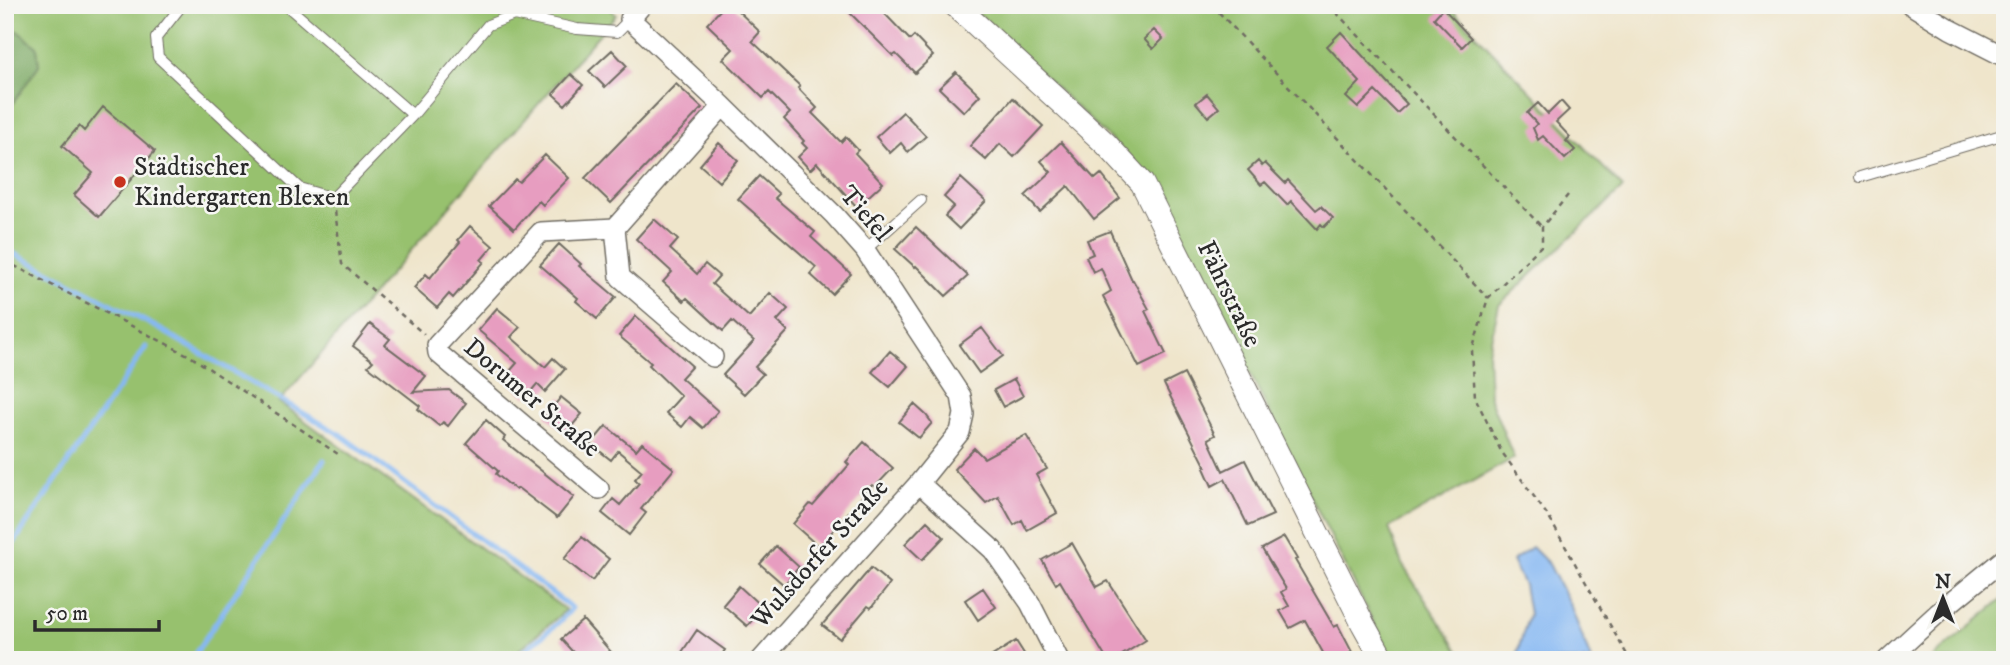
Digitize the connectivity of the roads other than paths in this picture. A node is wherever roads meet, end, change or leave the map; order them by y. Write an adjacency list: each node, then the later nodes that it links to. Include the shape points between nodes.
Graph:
1 (182, 5): 8 (lane, via 156,38 158,57 299,188 333,198)
2 (286, 5): 8 (lane)
3 (955, 5): 20 (street, Fährstraße, via 1142,183)
4 (1912, 5): 6 (street)
5 (636, 12): 7 (street, Tiefel); 8 (lane, via 617,32 577,29 514,15 488,25)
6 (2005, 57)
7 (723, 107): 12 (street); 13 (street, Tiefel)
8 (413, 115)
9 (2005, 134): 10 (lane)
10 (1860, 177)
11 (921, 200): 13 (lane)
12 (615, 228): 14 (street, via 620,277); 16 (street, Dorumer Straße, via 541,232 437,345 438,353)
13 (865, 250): 15 (street, Tiefel, via 961,396 960,432)
14 (713, 357)
15 (919, 483): 18 (street, Wulsdorfer Straße); 19 (street, via 993,550 1030,603)
16 (599, 489)
17 (2005, 558): 21 (street)
18 (761, 660)
19 (1059, 660)
20 (1383, 660)
21 (1887, 660)

